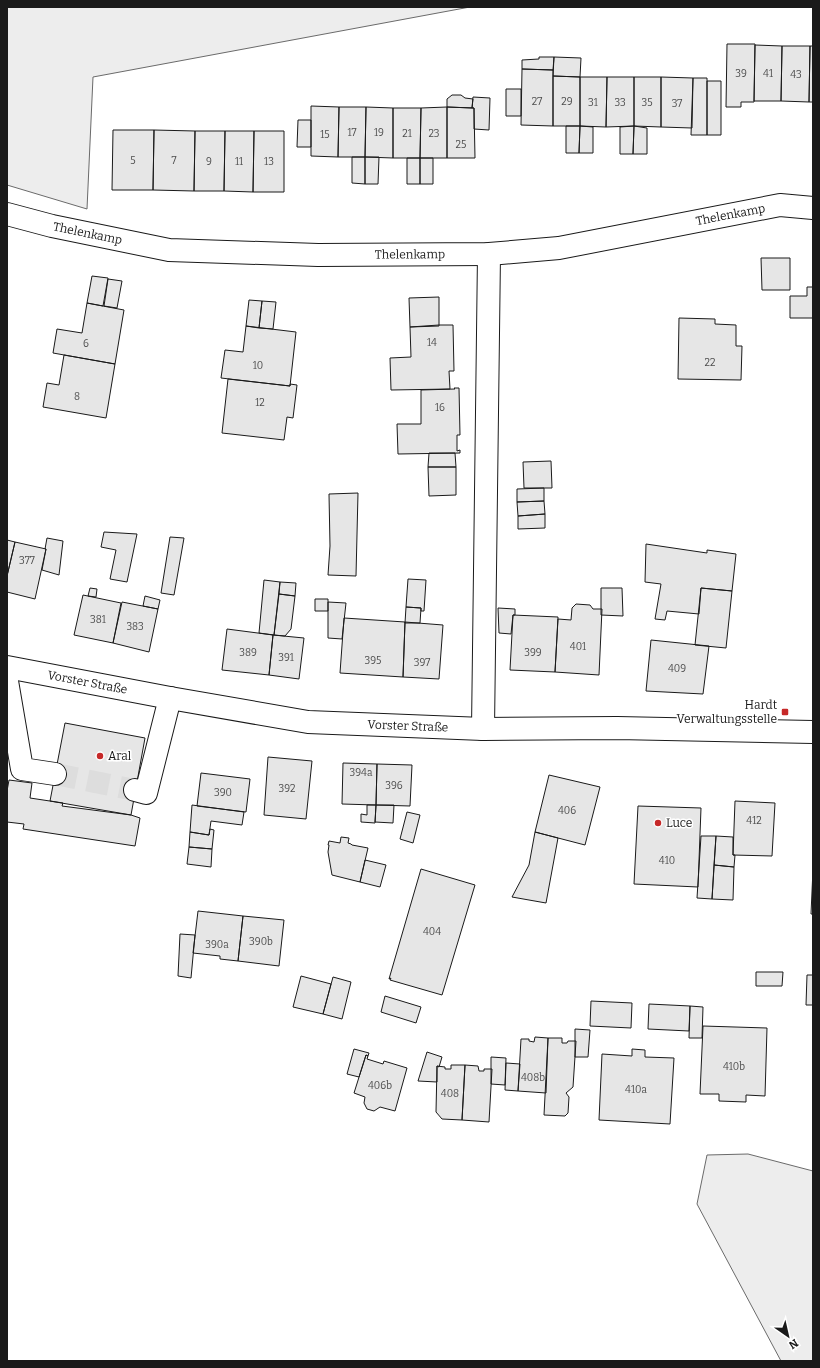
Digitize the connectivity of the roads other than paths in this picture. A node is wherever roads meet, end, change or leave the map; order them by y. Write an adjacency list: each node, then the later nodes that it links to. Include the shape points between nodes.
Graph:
1 (813, 208): 3 (street, Thelenkamp, via 780,205 559,248)
2 (7, 214): 3 (street, Thelenkamp, via 169,250 318,254)
3 (489, 254): 7 (street)
4 (7, 667): 6 (street, Vorster Straße)
5 (7, 681): 9 (street, via 22,770)
6 (170, 698): 7 (street, Vorster Straße, via 308,722); 10 (street, via 146,793)
7 (483, 729): 8 (street, Vorster Straße, via 617,728)
8 (813, 732)
9 (55, 774)
10 (136, 790)

